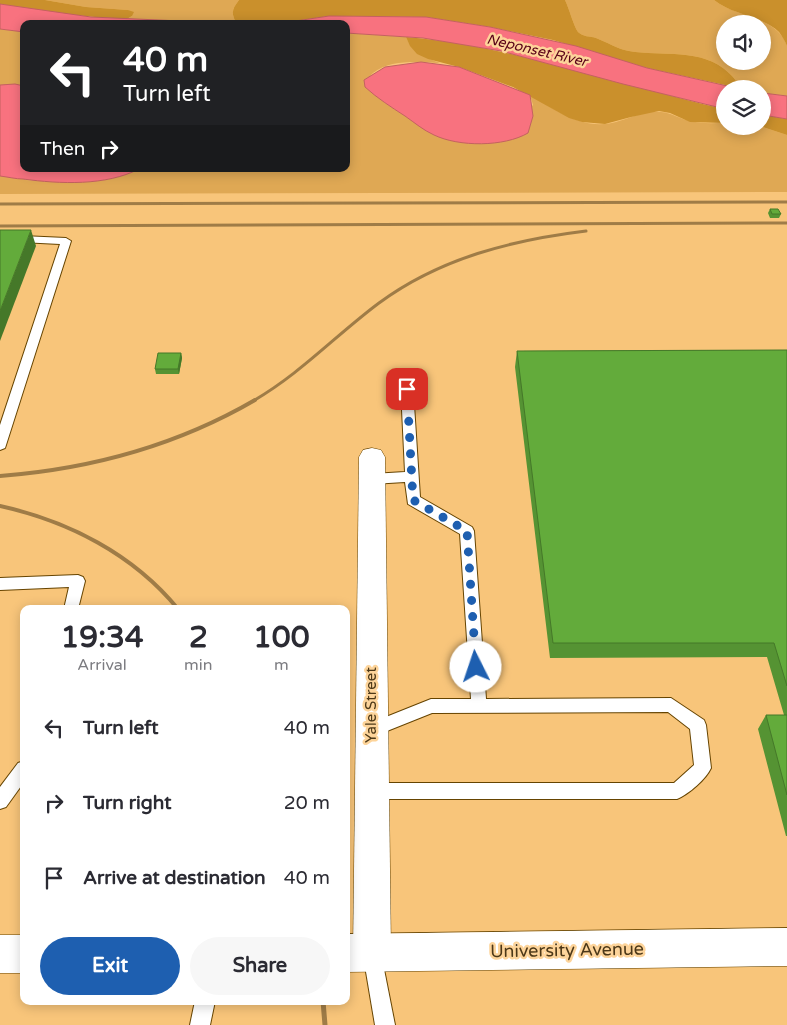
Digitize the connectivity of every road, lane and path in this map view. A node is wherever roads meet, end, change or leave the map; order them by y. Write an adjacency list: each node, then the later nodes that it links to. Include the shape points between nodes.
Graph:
1 (0, 238): 3 (lane, via 66,240)
2 (407, 389): 5 (lane)
3 (0, 445)
4 (372, 468): 5 (lane); 9 (street, Yale Street)
5 (412, 477): 8 (lane, via 413,500 467,531)
6 (0, 584): 7 (lane, via 78,582)
7 (72, 605)
8 (478, 706): 9 (lane, via 431,706); 11 (lane, via 671,705 698,726 703,768 678,791)
9 (371, 731): 11 (street, Yale Street)
10 (20, 774): 12 (lane)
11 (371, 790): 14 (street, Yale Street)
12 (0, 802)
13 (787, 947): 14 (street, University Avenue)
14 (359, 953): 19 (lane)
15 (0, 954): 16 (street)
16 (20, 954)
17 (204, 1005): 18 (lane)
18 (200, 1025)
19 (386, 1025)

